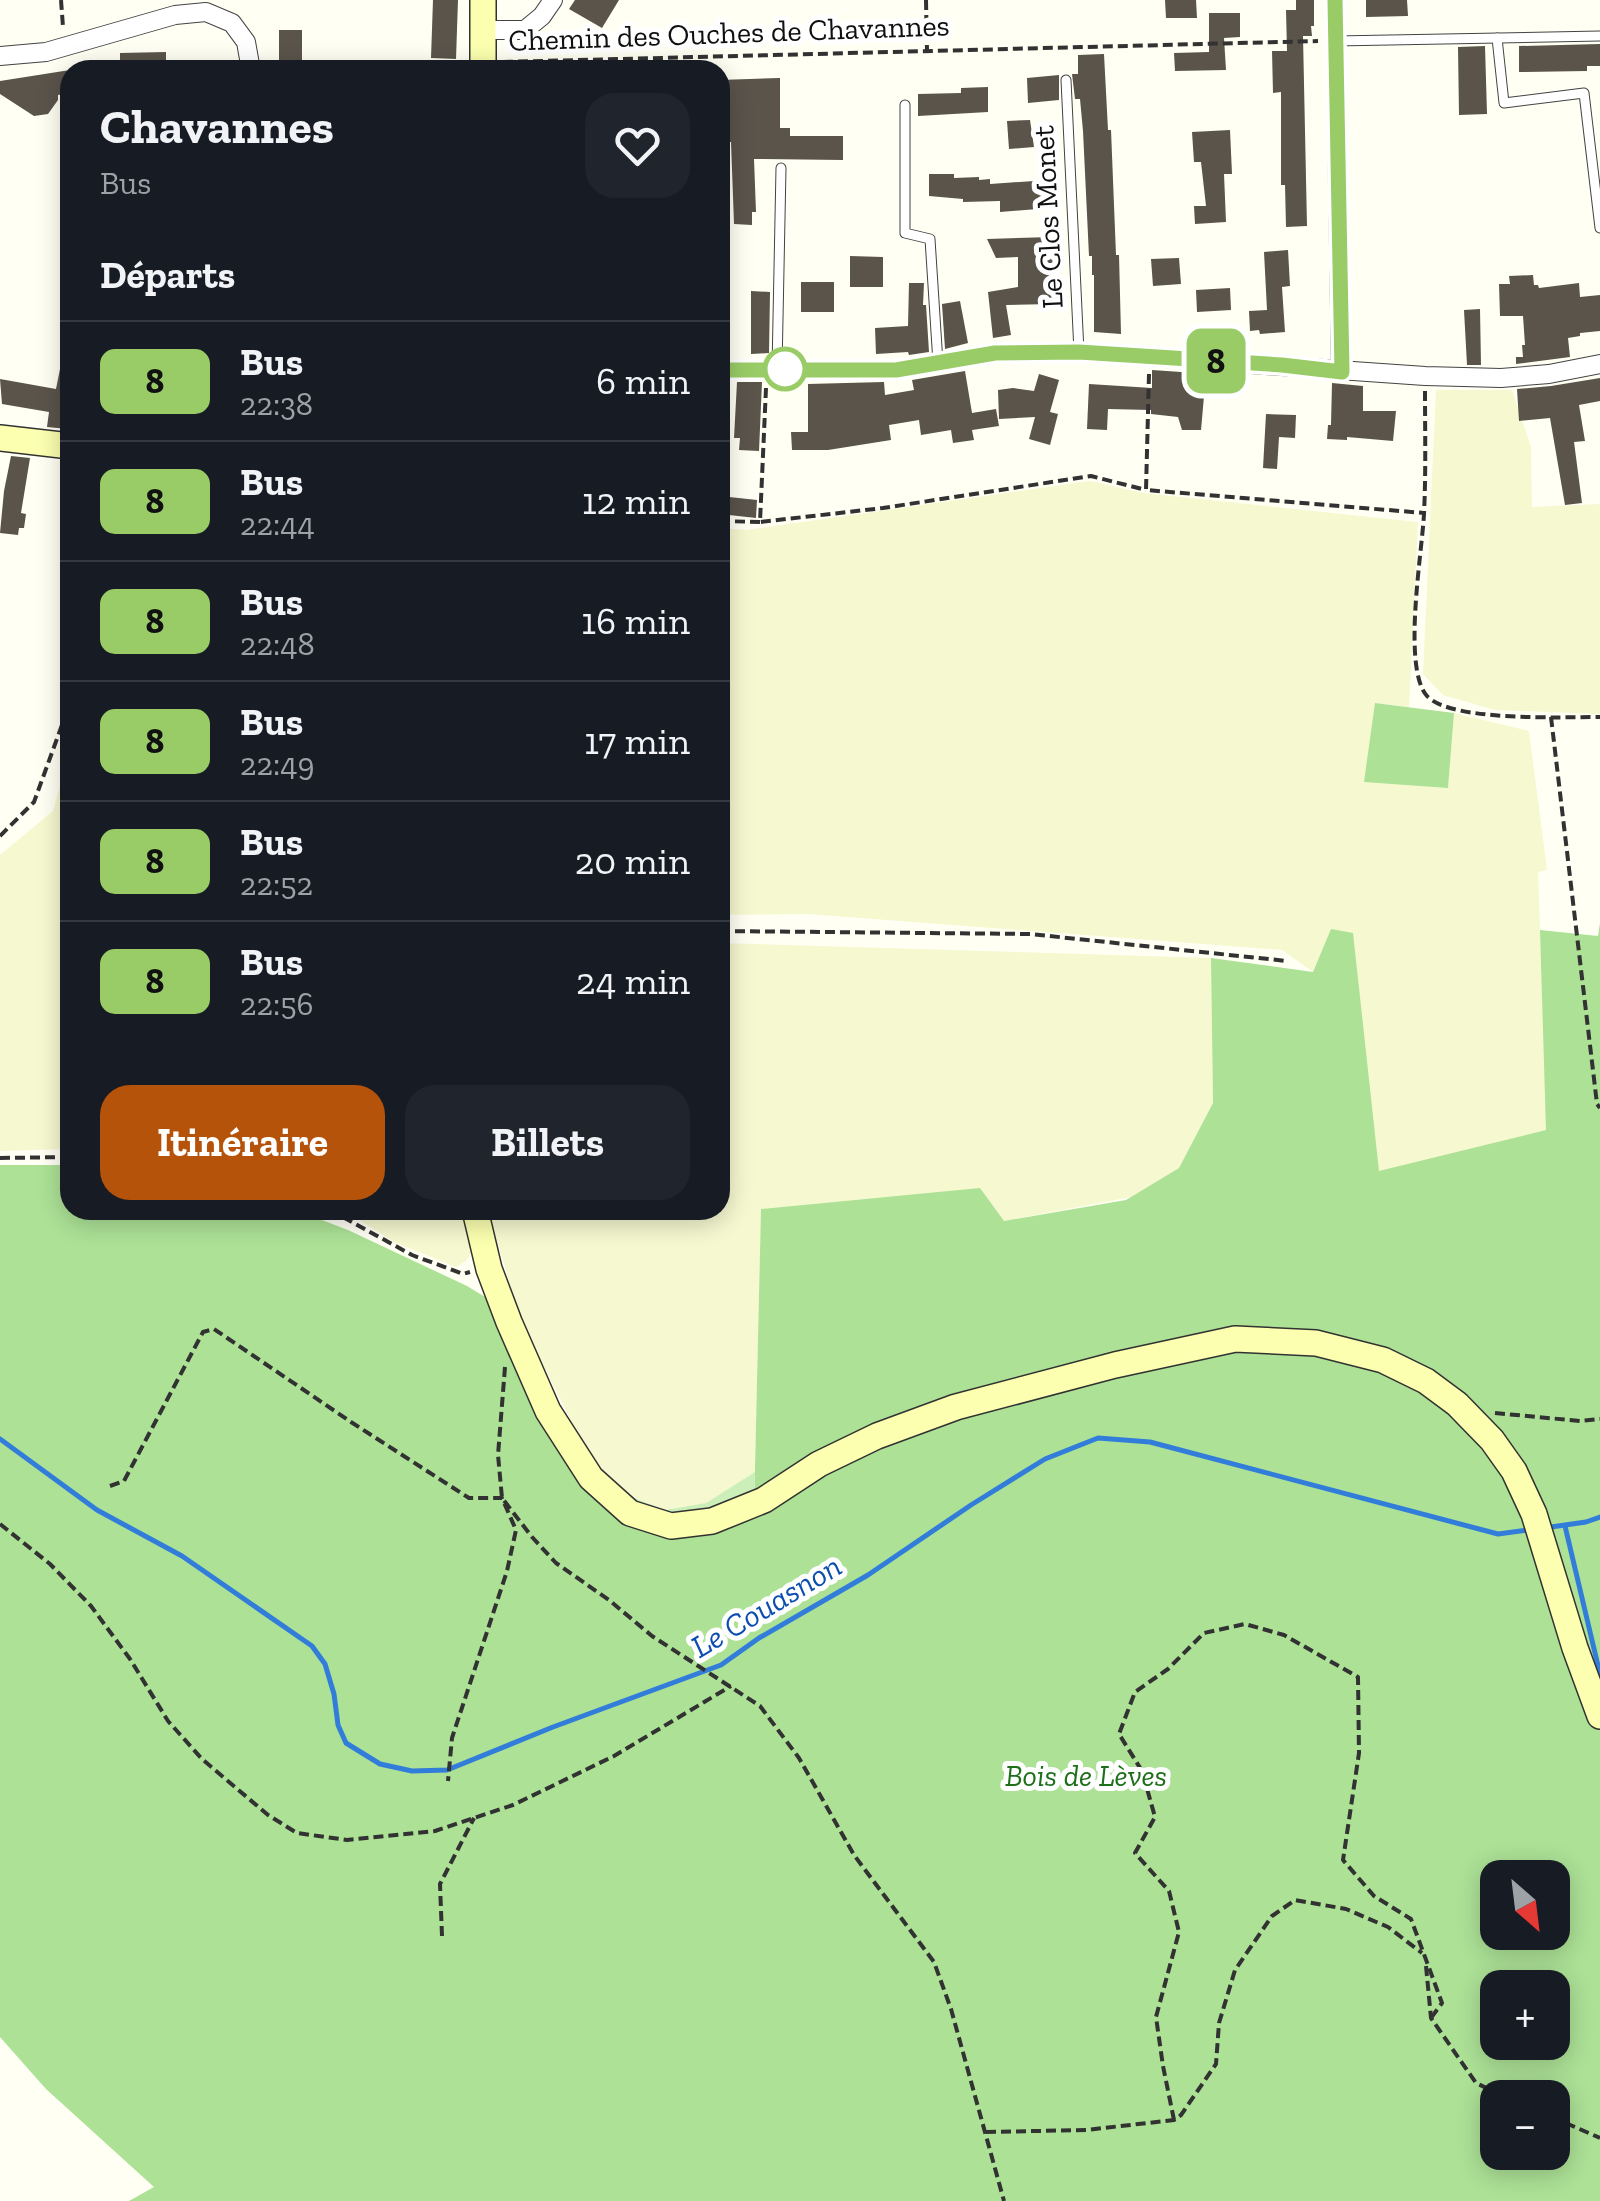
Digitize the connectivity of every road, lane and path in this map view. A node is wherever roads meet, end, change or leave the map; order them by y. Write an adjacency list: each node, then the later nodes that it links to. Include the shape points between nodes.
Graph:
1 (61, 0): 10 (path)
2 (483, 0): 6 (street)
3 (553, 0): 6 (street, via 525,30)
4 (926, 0): 11 (path)
5 (1335, 0): 9 (street)
6 (483, 30): 14 (street)
7 (1600, 36): 8 (lane)
8 (1497, 38): 9 (lane); 19 (lane, via 1504,103 1584,94)
9 (1335, 41): 11 (path, Chemin des Ouches de Chavannes); 26 (street)
10 (65, 46): 12 (street); 13 (street, via 206,12 232,23)
11 (927, 50): 15 (path, Chemin des Ouches de Chavannes)
12 (0, 56)
13 (249, 60)
14 (483, 60)
15 (650, 60)
16 (1066, 80): 20 (lane, Le Clos Monet)
17 (904, 105): 22 (lane, via 905,233 930,239)
18 (781, 168): 24 (lane)
19 (1600, 228)
20 (1079, 352): 21 (street); 22 (street, via 995,353)
21 (1149, 358): 26 (street); 30 (path)
22 (938, 363): 24 (street, via 896,370)
23 (1600, 364): 27 (street, via 1549,374)
24 (772, 369): 25 (street); 33 (path)
25 (730, 370)
26 (1342, 372): 27 (street)
27 (1425, 376): 31 (path)
28 (0, 438): 29 (street)
29 (60, 445)
30 (1146, 490): 31 (path); 33 (path, via 1091,476)
31 (1424, 513): 34 (path, via 1414,646 1428,698 1490,716)
32 (730, 521): 33 (path)
33 (760, 522)
34 (1551, 717): 35 (path); 40 (path)
35 (1600, 717)
36 (60, 730): 37 (path, via 34,802)
37 (0, 836)
38 (730, 931): 39 (path, via 1030,934)
39 (1287, 961)
40 (1599, 1106)
41 (60, 1156): 42 (path)
42 (0, 1158)
43 (348, 1220): 45 (path, via 412,1256 463,1274)
44 (478, 1220): 45 (street)
45 (490, 1269): 47 (street, via 548,1412 591,1478 630,1513 670,1526 712,1521 764,1500 876,1436 956,1407 1235,1338 1316,1343 1383,1360)
46 (506, 1360): 50 (path, via 498,1455)
47 (1457, 1404): 48 (path, via 1504,1415); 53 (street, via 1514,1471 1534,1514)
48 (1600, 1419)
49 (110, 1486): 50 (path, via 124,1480 204,1332 214,1328 469,1498)
50 (502, 1498): 52 (path, via 556,1563); 54 (path, via 516,1530 452,1738)
51 (0, 1524): 55 (path, via 92,1606 202,1760 297,1833 347,1840 435,1831)
52 (730, 1686): 55 (path, via 614,1756); 61 (path, via 760,1706 799,1758 854,1854 934,1962)
53 (1600, 1716)
54 (448, 1782)
55 (474, 1818): 56 (path, via 440,1884)
56 (442, 1936)
57 (1431, 2018): 58 (path); 59 (path, via 1425,1955 1388,1927 1346,1909 1295,1900 1272,1916 1235,1970 1219,2023 1216,2064); 59 (path, via 1442,2003 1411,1920 1374,1896 1343,1860 1359,1753 1358,1678 1284,1635 1245,1624 1204,1633 1135,1692 1119,1734 1142,1771 1156,1817 1135,1853 1169,1890 1179,1932 1156,2016)
58 (1480, 2085)
59 (1174, 2120): 61 (path)
60 (1570, 2125): 62 (path)
61 (986, 2132): 63 (path)
62 (1600, 2138)
63 (1004, 2201)

